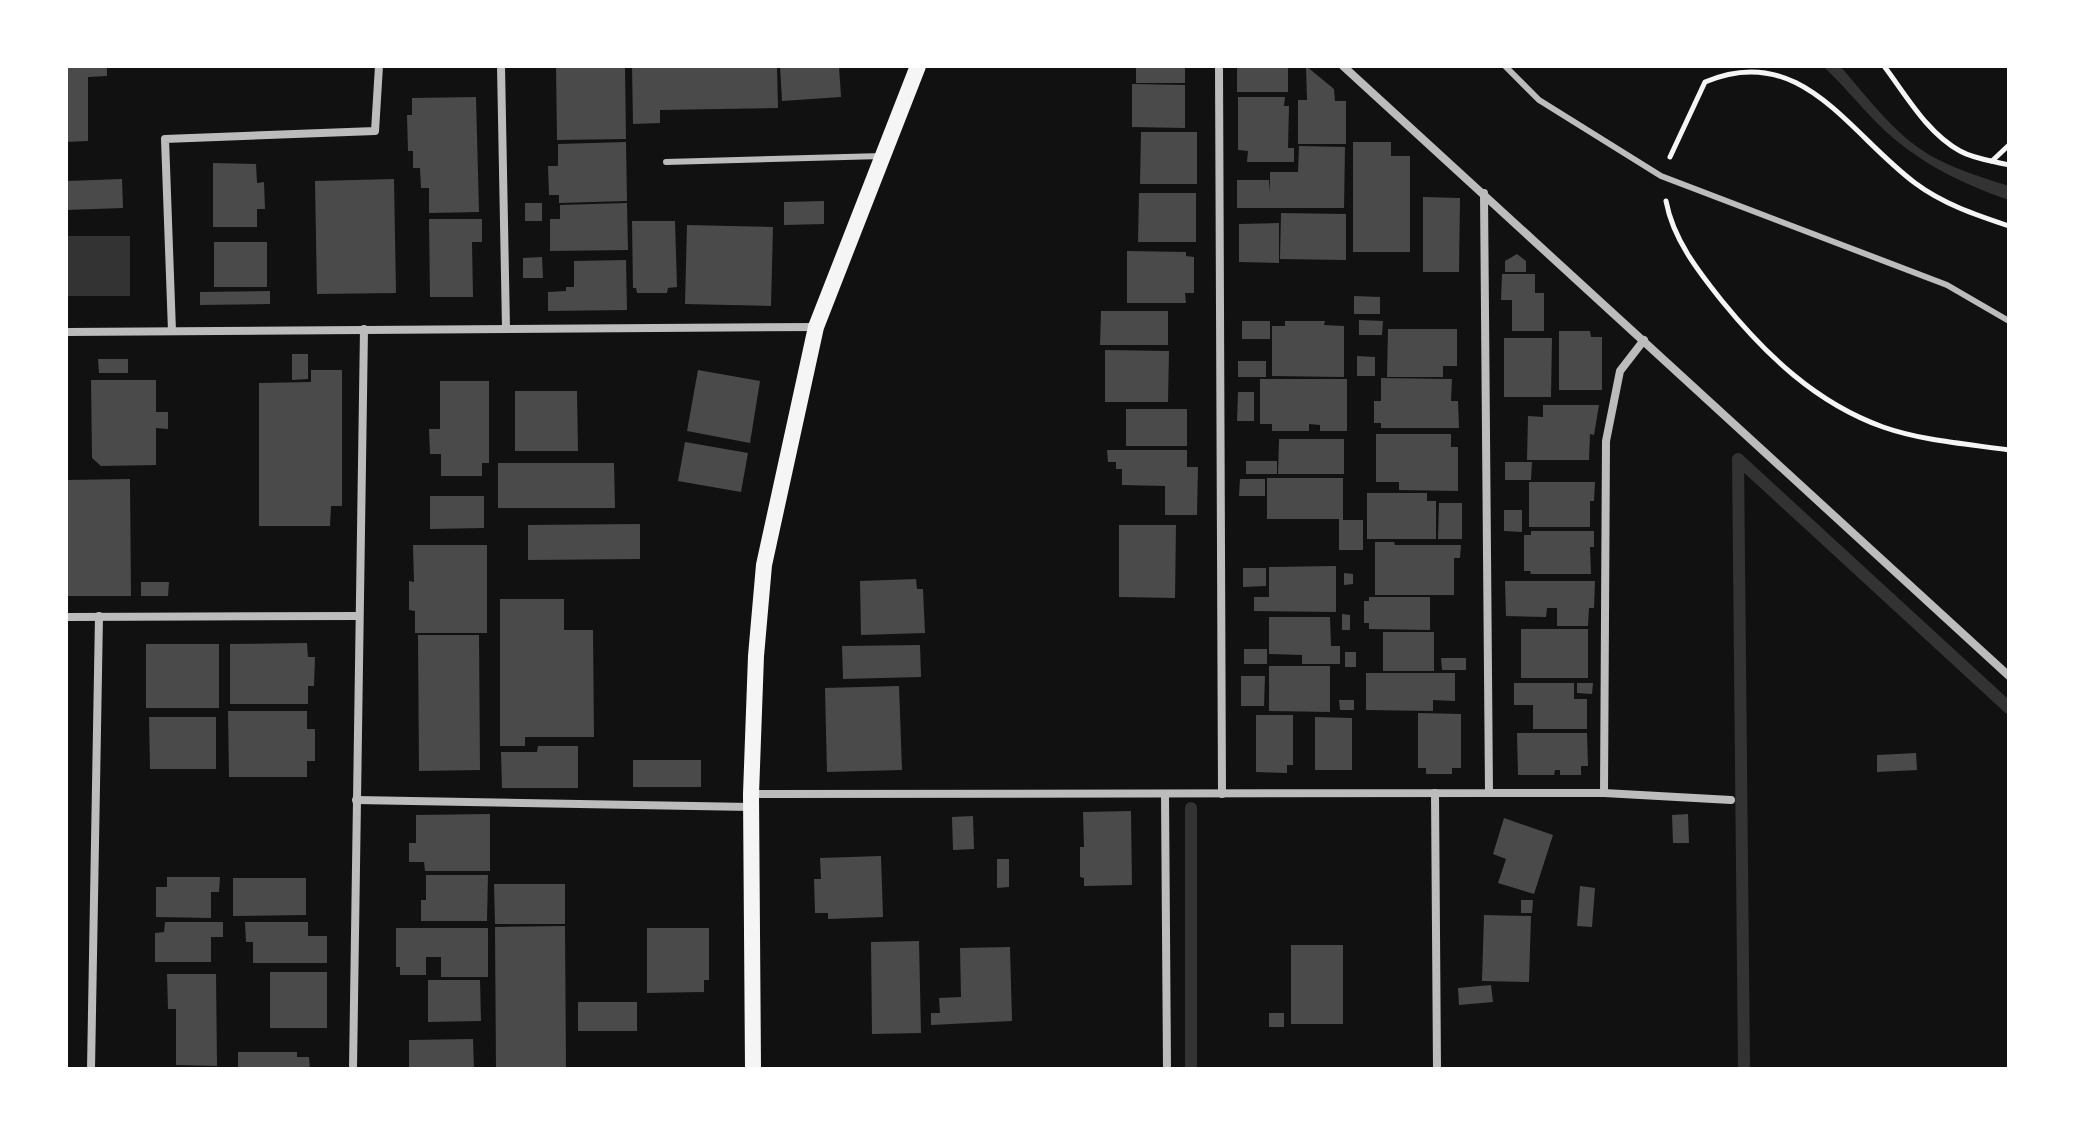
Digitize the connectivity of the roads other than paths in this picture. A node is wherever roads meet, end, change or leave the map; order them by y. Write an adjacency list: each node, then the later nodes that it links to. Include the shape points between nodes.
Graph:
1 (379, 66): 14 (street, via 375,131 165,139)
2 (501, 66): 12 (street)
3 (918, 66): 7 (main road)
4 (1219, 66): 25 (street)
5 (1343, 66): 9 (street)
6 (1505, 66): 10 (lane, via 1539,100 1661,176 1947,285)
7 (883, 156): 8 (lane); 11 (main road)
8 (666, 162)
9 (1484, 193): 16 (street); 22 (street)
10 (2009, 321)
11 (816, 327): 12 (street); 28 (main road, via 764,565)
12 (506, 328): 13 (street)
13 (364, 329): 14 (street); 18 (street)
14 (172, 331): 15 (street)
15 (66, 332)
16 (1644, 340): 20 (street); 23 (street, via 1620,371 1606,441)
17 (99, 616): 18 (street); 19 (street); 29 (street)
18 (359, 616): 26 (street)
19 (66, 617)
20 (2009, 676)
21 (1435, 793): 22 (street); 25 (street); 33 (street)
22 (1489, 793): 23 (street)
23 (1604, 793): 27 (street)
24 (1165, 794): 25 (street); 28 (street); 32 (street)
25 (1222, 794)
26 (356, 800): 28 (street); 30 (street)
27 (1731, 800)
28 (751, 801): 31 (main road)
29 (91, 1069)
30 (353, 1069)
31 (753, 1069)
32 (1167, 1069)
33 (1437, 1069)

